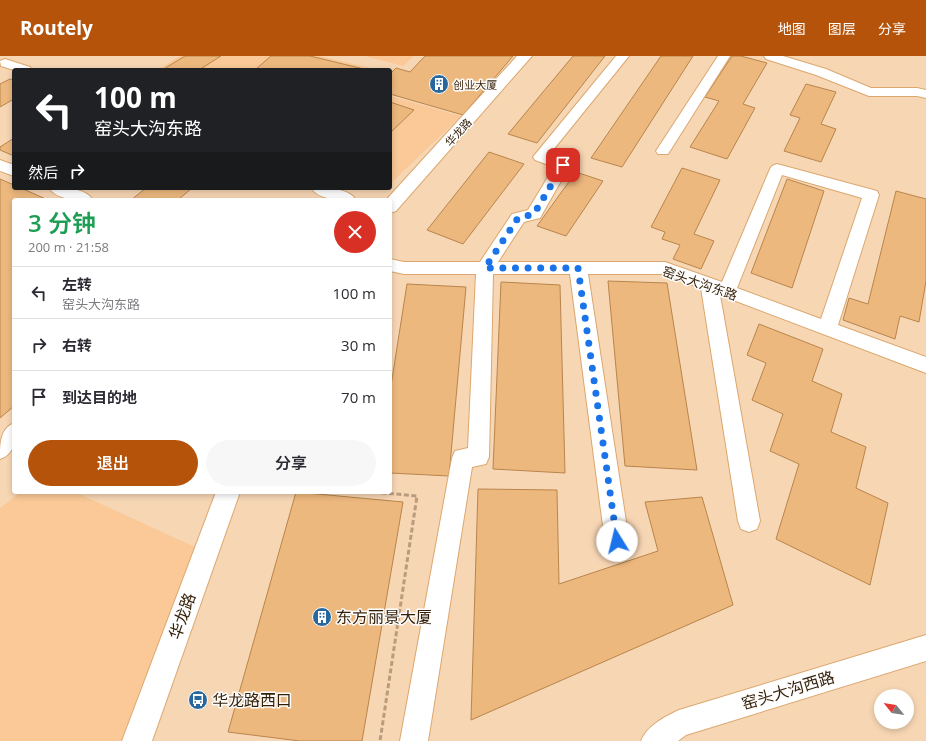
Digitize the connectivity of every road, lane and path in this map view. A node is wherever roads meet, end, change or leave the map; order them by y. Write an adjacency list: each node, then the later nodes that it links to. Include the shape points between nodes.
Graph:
1 (524, 56): 15 (main road, 华龙路)
2 (623, 56): 17 (street, via 540,157 563,165 534,214 518,218)
3 (724, 56): 8 (street)
4 (769, 56): 7 (street, via 821,72 869,92)
5 (5, 63): 6 (street)
6 (19, 68)
7 (926, 94)
8 (663, 151)
9 (0, 165): 10 (street)
10 (12, 170)
11 (62, 190): 13 (street)
12 (324, 190): 14 (street)
13 (80, 198)
14 (343, 198)
15 (392, 205)
16 (392, 265): 17 (street, 窑头大沟东路, via 404,268)
17 (485, 268): 18 (street, 窑头大沟东路); 31 (street, via 478,457 463,458)
18 (578, 268): 19 (street, 窑头大沟东路, via 665,268); 27 (street)
19 (718, 288): 20 (street, 窑头大沟东路); 20 (street, via 777,169 871,195); 26 (street)
20 (827, 328): 21 (street, 窑头大沟东路)
21 (926, 365)
22 (12, 435): 23 (street)
23 (0, 450)
24 (227, 494): 29 (main road, 华龙路)
25 (392, 494): 30 (path, via 417,496)
26 (749, 520)
27 (617, 541)
28 (926, 648): 32 (street, 窑头大沟西路, via 679,724)
29 (137, 741)
30 (380, 741)
31 (414, 741)
32 (655, 741)

